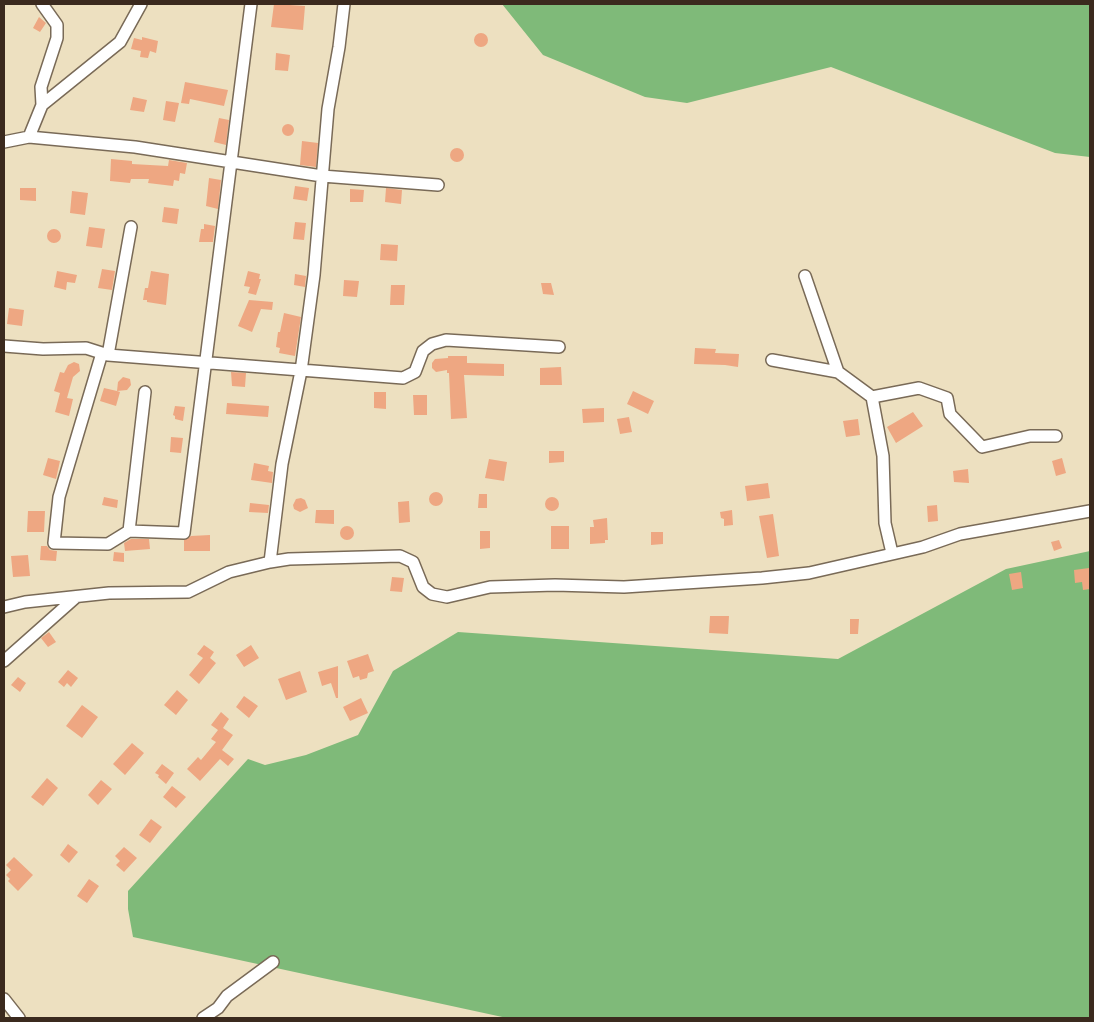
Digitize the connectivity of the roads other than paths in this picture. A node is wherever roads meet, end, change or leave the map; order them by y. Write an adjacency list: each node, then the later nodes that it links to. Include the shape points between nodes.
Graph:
1 (42, 4): 5 (street, via 57,25 57,38 41,87)
2 (141, 4): 5 (street, via 120,42)
3 (251, 4): 8 (street)
4 (344, 4): 9 (street, via 328,109)
5 (42, 106): 6 (street)
6 (29, 137): 7 (street); 8 (street, via 135,147)
7 (4, 142)
8 (232, 162): 9 (street); 17 (street)
9 (322, 176): 10 (street); 18 (street, via 314,275)
10 (438, 185)
11 (131, 227): 15 (street)
12 (805, 276): 19 (street)
13 (4, 346): 15 (street, via 86,348)
14 (559, 347): 18 (street, via 446,340 423,351 415,372 403,378)
15 (105, 354): 17 (street); 24 (street, via 59,497 54,543 108,544)
16 (772, 360): 19 (street)
17 (206, 363): 18 (street); 24 (street, via 184,534)
18 (301, 371): 26 (street, via 282,464)
19 (838, 372): 21 (street)
20 (146, 392): 24 (street)
21 (872, 397): 22 (street, via 919,388 946,398 950,414 982,448 1030,436); 25 (street, via 883,456 885,523)
22 (1056, 436)
23 (1090, 511): 25 (street, via 960,534 923,547)
24 (129, 531)
25 (892, 553): 26 (street, via 808,573 771,577 624,587 490,587 447,597 432,594 423,587 413,562 400,556)
26 (270, 562): 27 (street, via 229,572 188,592 109,593)
27 (75, 598): 28 (street); 29 (street)
28 (4, 607)
29 (4, 662)
30 (274, 962): 32 (street, via 227,996)
31 (4, 999): 33 (street)
32 (218, 1008): 34 (street); 35 (street)
33 (18, 1018)
34 (203, 1018)
35 (226, 1018)

